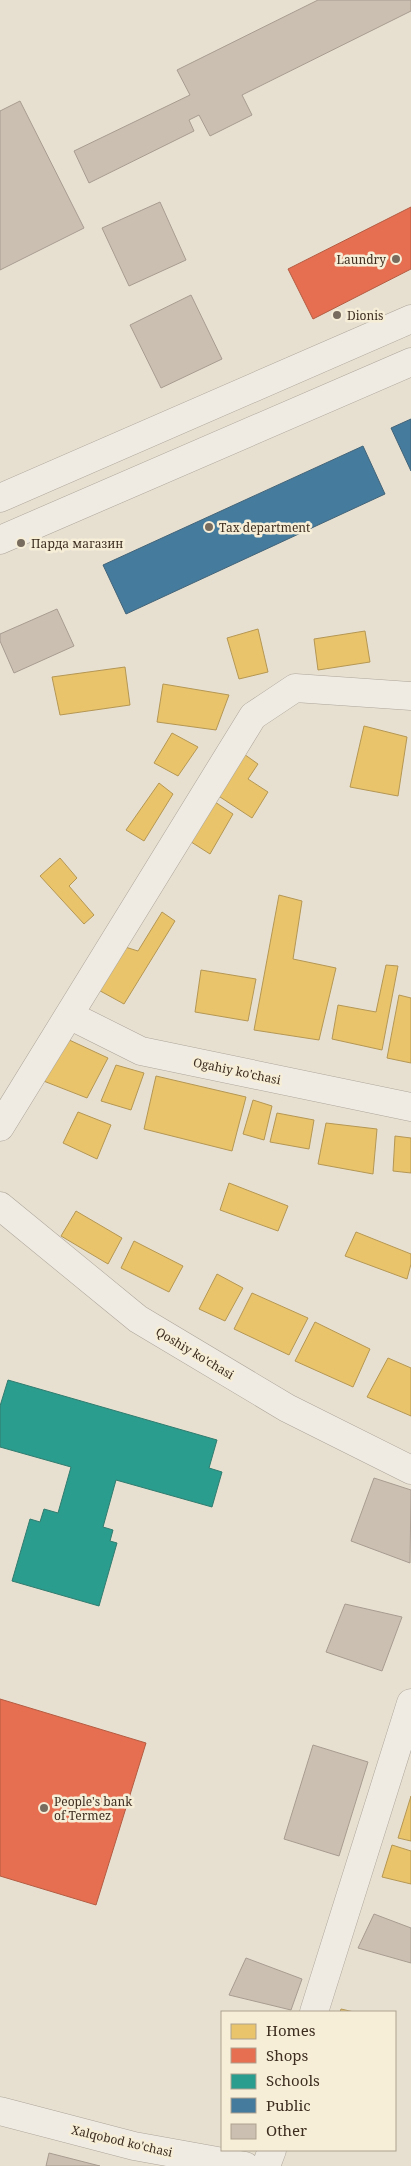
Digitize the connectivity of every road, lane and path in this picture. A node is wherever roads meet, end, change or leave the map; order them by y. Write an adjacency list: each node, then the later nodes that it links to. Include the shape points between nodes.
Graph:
1 (411, 319): 3 (street)
2 (411, 362): 4 (street)
3 (0, 498)
4 (0, 540)
5 (411, 696): 6 (street, via 296,688 253,716)
6 (69, 1015): 7 (street, Ogahiy ko'chasi, via 141,1051); 8 (street)
7 (411, 1107)
8 (0, 1127)
9 (0, 1206): 10 (street, Qoshiy ko'chasi, via 138,1320 287,1408)
10 (411, 1470)
11 (411, 1703): 12 (street)
12 (314, 2011)
13 (0, 2111): 15 (street, Xalqobod ko'chasi)
14 (272, 2151): 17 (street)
15 (132, 2156): 16 (street, Xalqobod ko'chasi)
16 (245, 2166)
17 (266, 2166)

